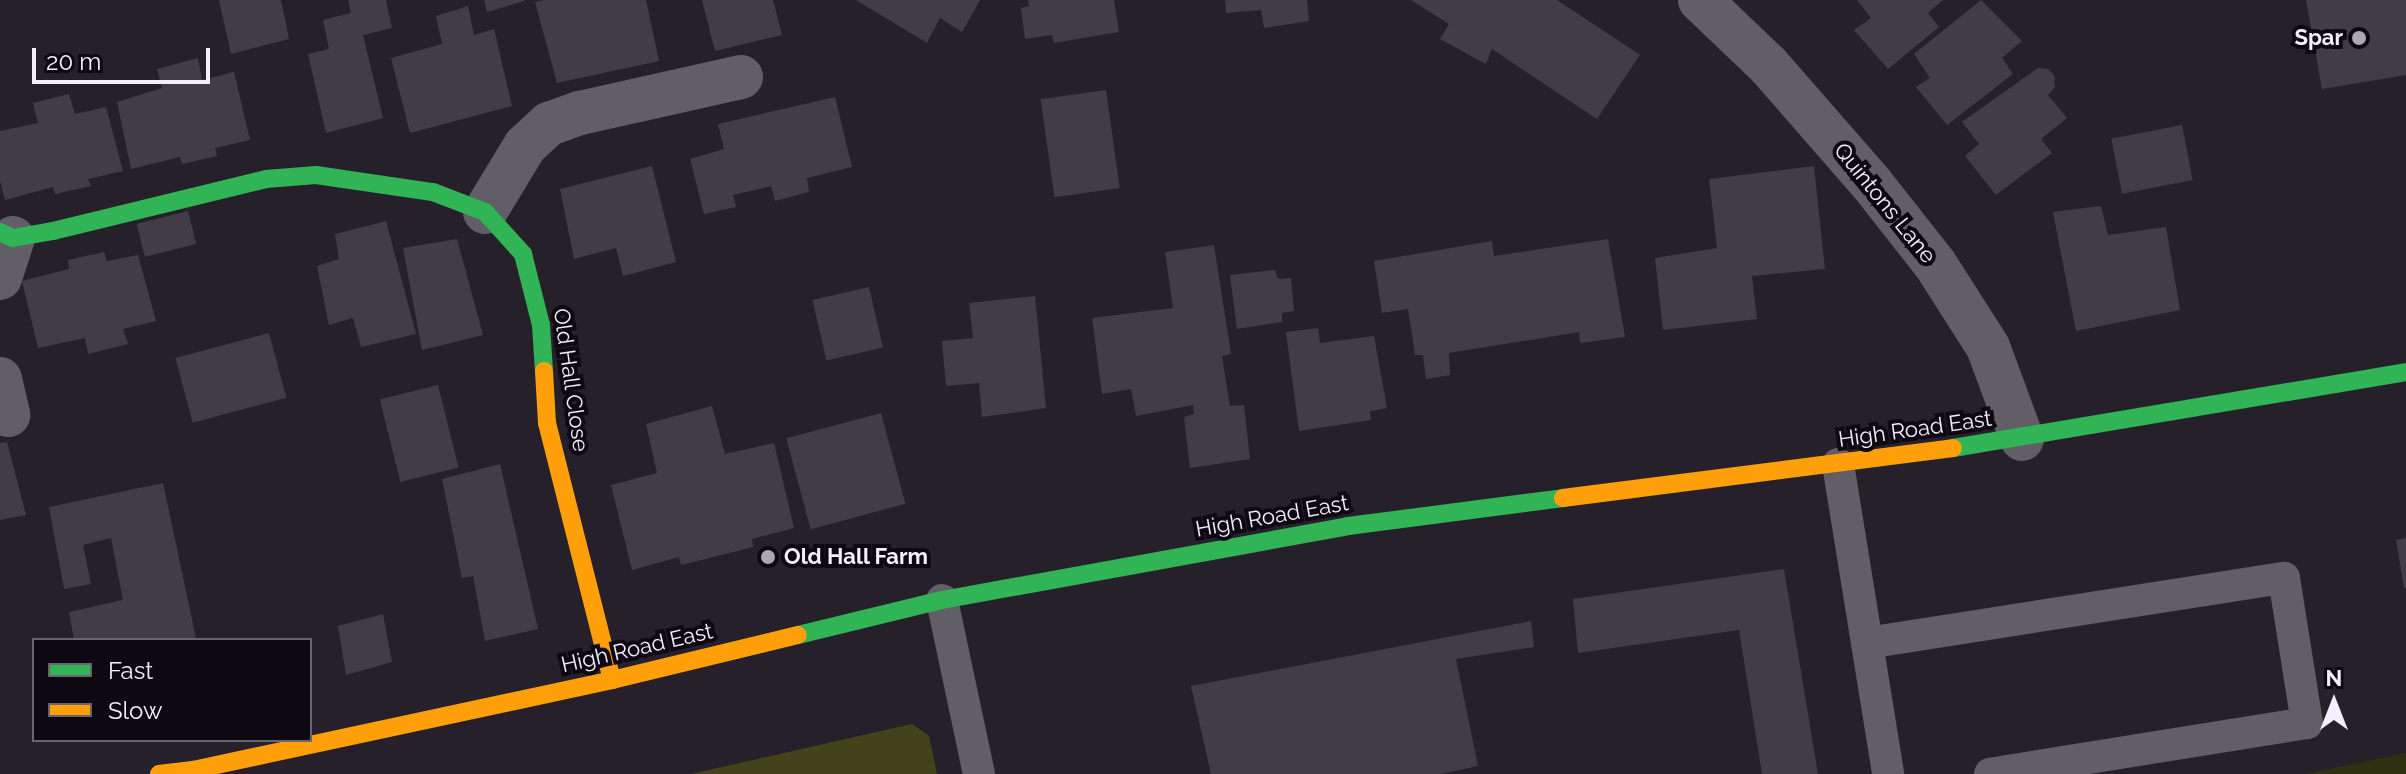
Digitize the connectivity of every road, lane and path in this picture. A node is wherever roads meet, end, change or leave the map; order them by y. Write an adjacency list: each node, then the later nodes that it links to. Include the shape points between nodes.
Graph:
1 (1700, 0): 6 (street, Quintons Lane, via 1769,66 1935,264 1988,347)
2 (741, 77): 3 (street, via 549,124 525,146)
3 (485, 212): 4 (street, Old Hall Close, via 433,192 316,175 266,179); 10 (street, Old Hall Close, via 523,254 541,325 547,423)
4 (4, 249)
5 (2406, 372): 6 (street, High Road East)
6 (2022, 439): 7 (street, High Road East)
7 (1838, 464): 8 (street, High Road East, via 1348,526); 9 (lane)
8 (942, 600): 10 (street, High Road East); 13 (lane)
9 (1867, 643): 14 (lane); 15 (lane, via 2284,578 2307,723)
10 (612, 680): 12 (street, High Road East)
11 (159, 774): 12 (street, High Road East)
12 (168, 774)
13 (979, 774)
14 (1888, 774)
15 (1990, 774)

